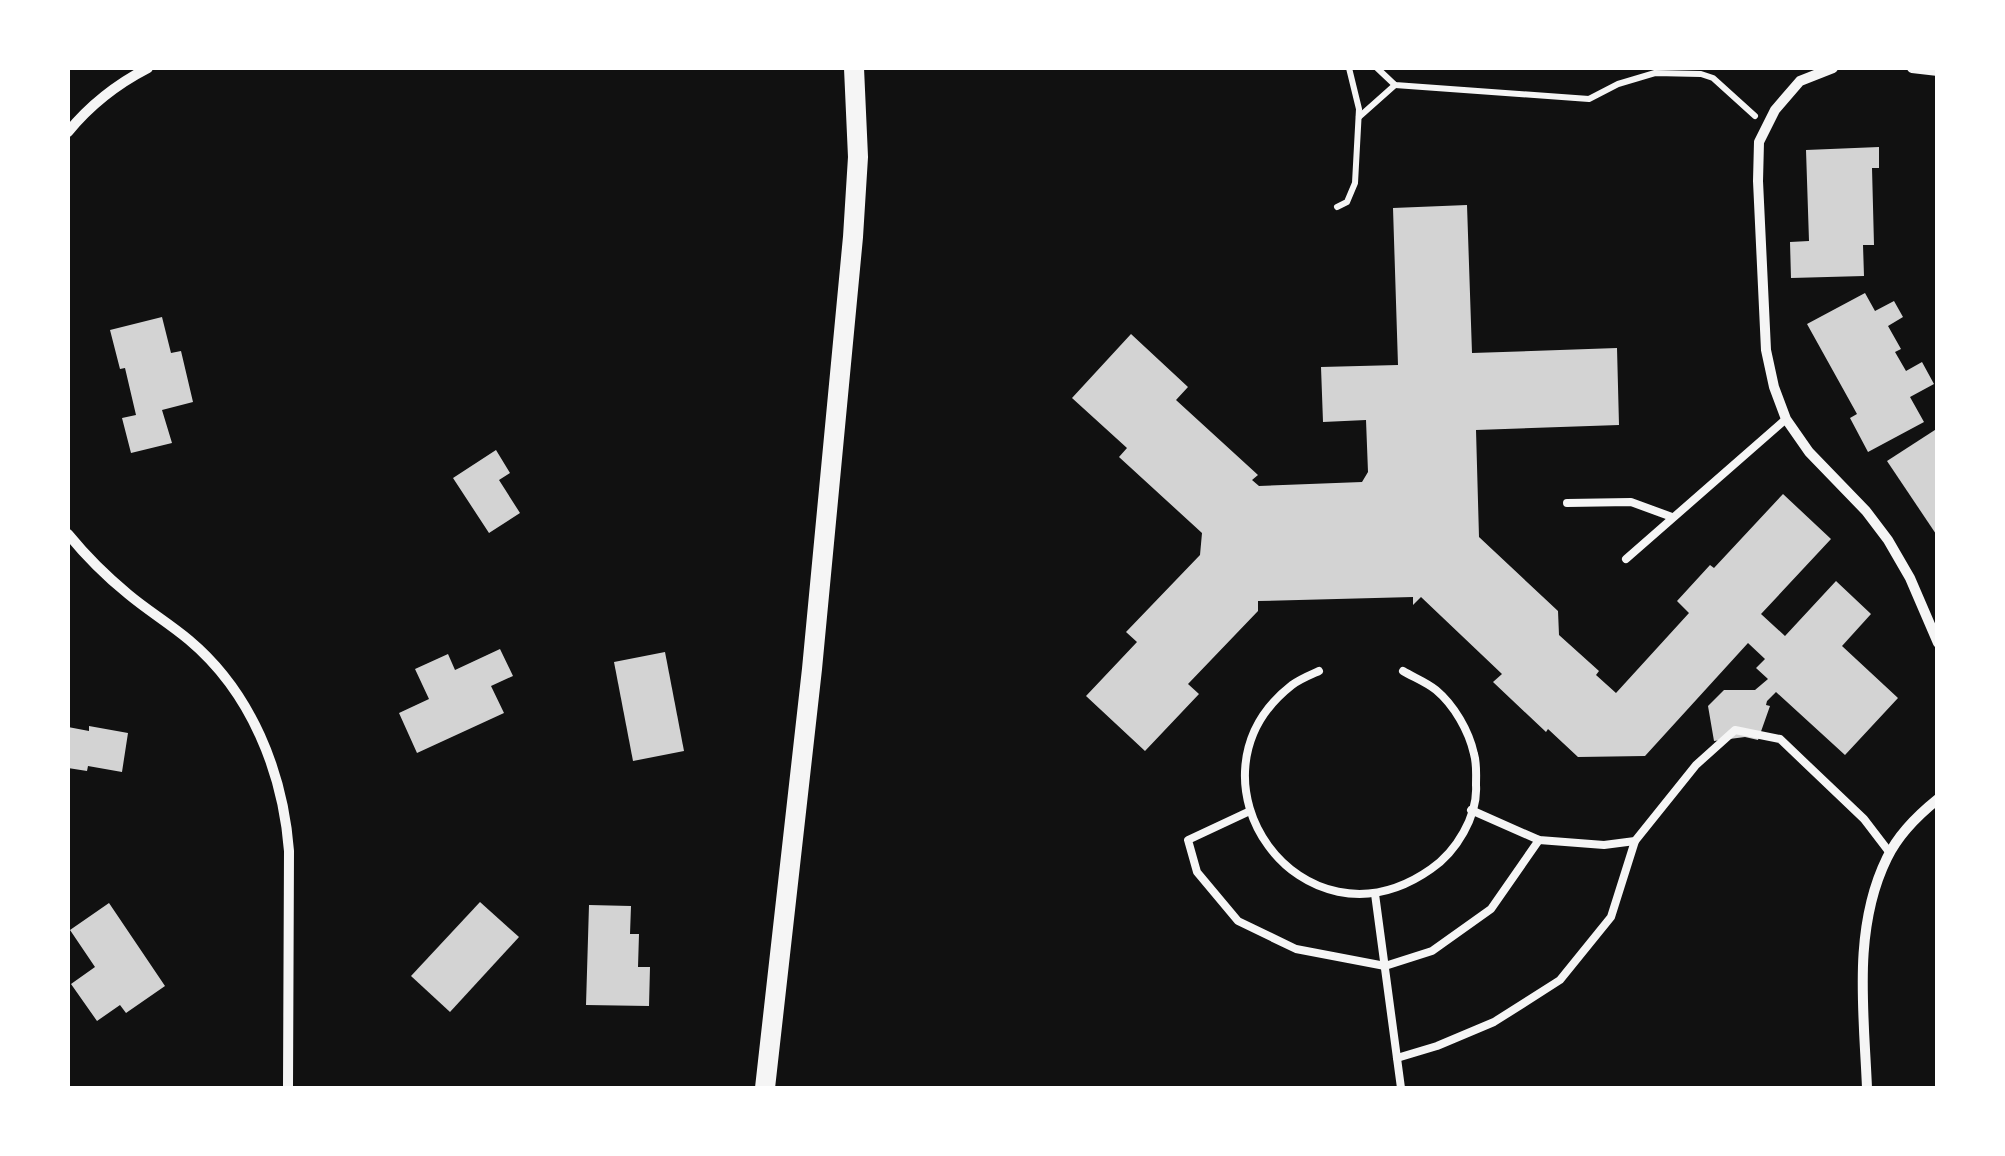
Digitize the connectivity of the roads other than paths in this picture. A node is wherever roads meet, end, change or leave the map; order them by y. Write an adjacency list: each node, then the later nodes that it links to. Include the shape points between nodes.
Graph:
1 (148, 68): 6 (street, via 104,96)
2 (854, 68): 25 (main road, via 853,237)
3 (1833, 68): 7 (street, via 1800,81 1759,142 1766,350)
4 (1912, 68): 5 (street)
5 (1938, 71)
6 (68, 132)
7 (1786, 419): 9 (lane); 12 (street, via 1888,540)
8 (1568, 502): 9 (lane, via 1631,502)
9 (1672, 518): 11 (lane)
10 (68, 534): 24 (street, via 126,593 192,642 232,686 262,736 287,822)
11 (1626, 559)
12 (1938, 643)
13 (1319, 671): 17 (lane, via 1293,684 1266,711 1250,746)
14 (1403, 671): 16 (lane, via 1436,690 1461,719 1475,755)
15 (1938, 799): 20 (street)
16 (1471, 810): 18 (lane); 21 (lane, via 1443,861 1412,883)
17 (1250, 811): 21 (lane, via 1272,854 1301,878 1337,892); 22 (lane, via 1188,840 1197,872 1238,920 1296,949)
18 (1539, 840): 19 (lane); 22 (lane, via 1491,909 1432,951)
19 (1635, 842): 20 (lane, via 1696,765 1735,730 1780,739); 23 (lane, via 1611,916 1560,980 1494,1022)
20 (1890, 853): 27 (street, via 1862,960)
21 (1375, 894): 22 (lane)
22 (1385, 966): 23 (lane)
23 (1397, 1058): 26 (lane)
24 (288, 1088)
25 (765, 1088)
26 (1401, 1088)
27 (1867, 1088)

